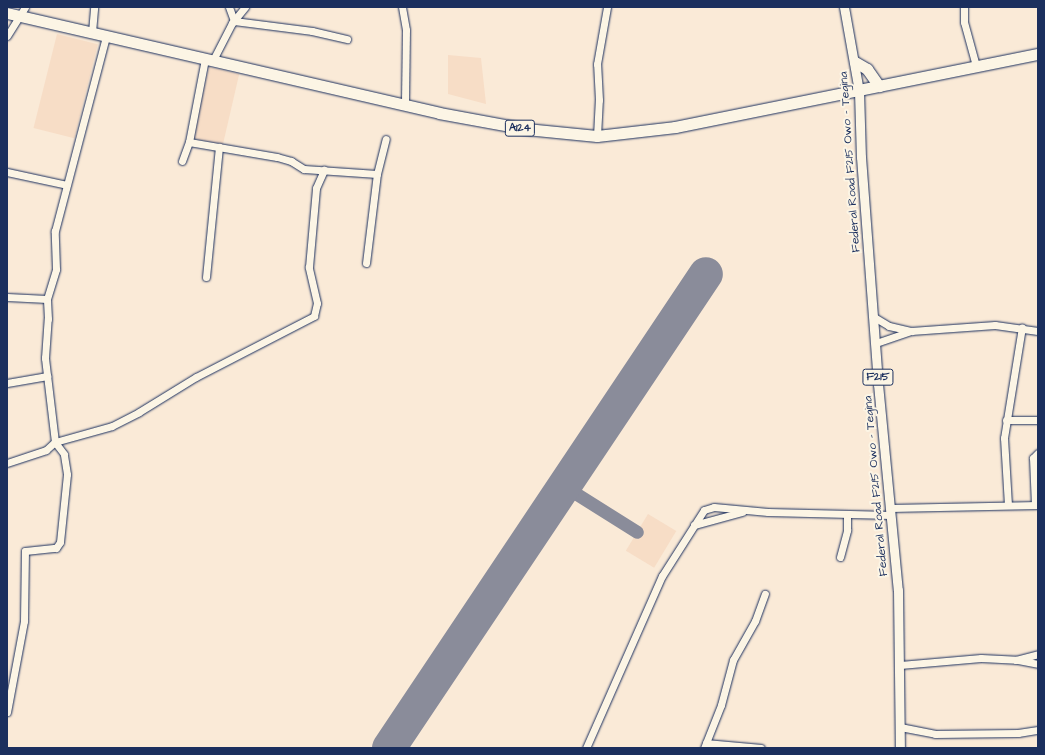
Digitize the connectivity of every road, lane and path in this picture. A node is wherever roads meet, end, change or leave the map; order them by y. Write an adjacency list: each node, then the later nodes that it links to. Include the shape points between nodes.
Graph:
1 (94, 7): 11 (street)
2 (229, 7): 10 (street)
3 (245, 7): 10 (street)
4 (402, 7): 21 (street, via 406,30)
5 (607, 7): 22 (street, via 596,64 599,100)
6 (844, 7): 17 (main road, Federal Road F215 Owo - Tegina / F215)
7 (964, 7): 18 (street, via 964,22)
8 (22, 11): 9 (highway, A124); 11 (highway, A124); 12 (street)
9 (7, 13)
10 (234, 21): 14 (street, via 312,31); 16 (street)
11 (92, 32): 13 (highway, A124)
12 (7, 36)
13 (106, 36): 16 (highway, A124); 30 (street)
14 (346, 39)
15 (1038, 54): 18 (highway, A124)
16 (209, 59): 21 (highway, A124); 24 (street)
17 (855, 62): 19 (highway, via 867,69); 20 (main road, Federal Road F215 Owo - Tegina / F215)
18 (976, 66): 19 (highway, A124)
19 (879, 86): 20 (highway, A124)
20 (859, 91): 22 (highway, A124, via 669,128); 35 (main road, Federal Road F215 Owo - Tegina / F215, via 861,157)
21 (405, 105): 22 (highway, A124, via 526,129)
22 (597, 136)
23 (386, 139): 29 (street)
24 (189, 142): 25 (street); 26 (street)
25 (219, 147): 27 (street, via 277,157 291,161 304,169); 32 (street)
26 (182, 161)
27 (324, 170): 29 (street); 44 (street, via 316,188 309,267 317,303 314,316 196,377 119,422)
28 (7, 172): 30 (street)
29 (377, 174): 31 (street)
30 (67, 185): 34 (street, via 55,231 56,268)
31 (366, 263)
32 (206, 277)
33 (7, 297): 34 (street)
34 (47, 299): 40 (street)
35 (874, 318): 37 (street, via 889,326); 39 (main road, Federal Road F215 Owo - Tegina / F215)
36 (1022, 327): 37 (street, via 978,325); 38 (street); 42 (street, via 1016,375)
37 (911, 331): 39 (street)
38 (1038, 331)
39 (876, 343): 50 (main road, Federal Road F215 Owo - Tegina / F215)
40 (47, 376): 41 (street); 44 (street)
41 (7, 383)
42 (1006, 420): 43 (street); 47 (street, via 1004,451)
43 (1038, 420)
44 (55, 442): 46 (street, via 46,450); 59 (street, via 64,454 67,474 60,542 56,548 25,551 24,621)
45 (1038, 453): 48 (street, via 1033,458)
46 (7, 463)
47 (1008, 505): 48 (street); 50 (street)
48 (1036, 505)
49 (744, 511): 51 (street); 52 (street); 52 (street, via 707,508 700,513)
50 (891, 512): 51 (street); 58 (main road, Federal Road F215 Owo - Tegina / F215, via 899,602)
51 (848, 515): 53 (street)
52 (694, 525): 64 (street, via 662,576)
53 (840, 558)
54 (765, 594): 62 (street, via 755,621 733,660)
55 (1038, 654): 56 (street)
56 (1016, 660): 57 (street); 58 (street, via 981,658)
57 (1038, 664)
58 (900, 665): 60 (main road, Federal Road F215 Owo - Tegina / F215)
59 (7, 712)
60 (900, 727): 61 (street, via 935,734 1010,734); 66 (main road, Federal Road F215 Owo - Tegina / F215)
61 (1038, 730)
62 (705, 745): 63 (street)
63 (736, 747): 65 (street)
64 (586, 748)
65 (761, 748)
66 (900, 748)

